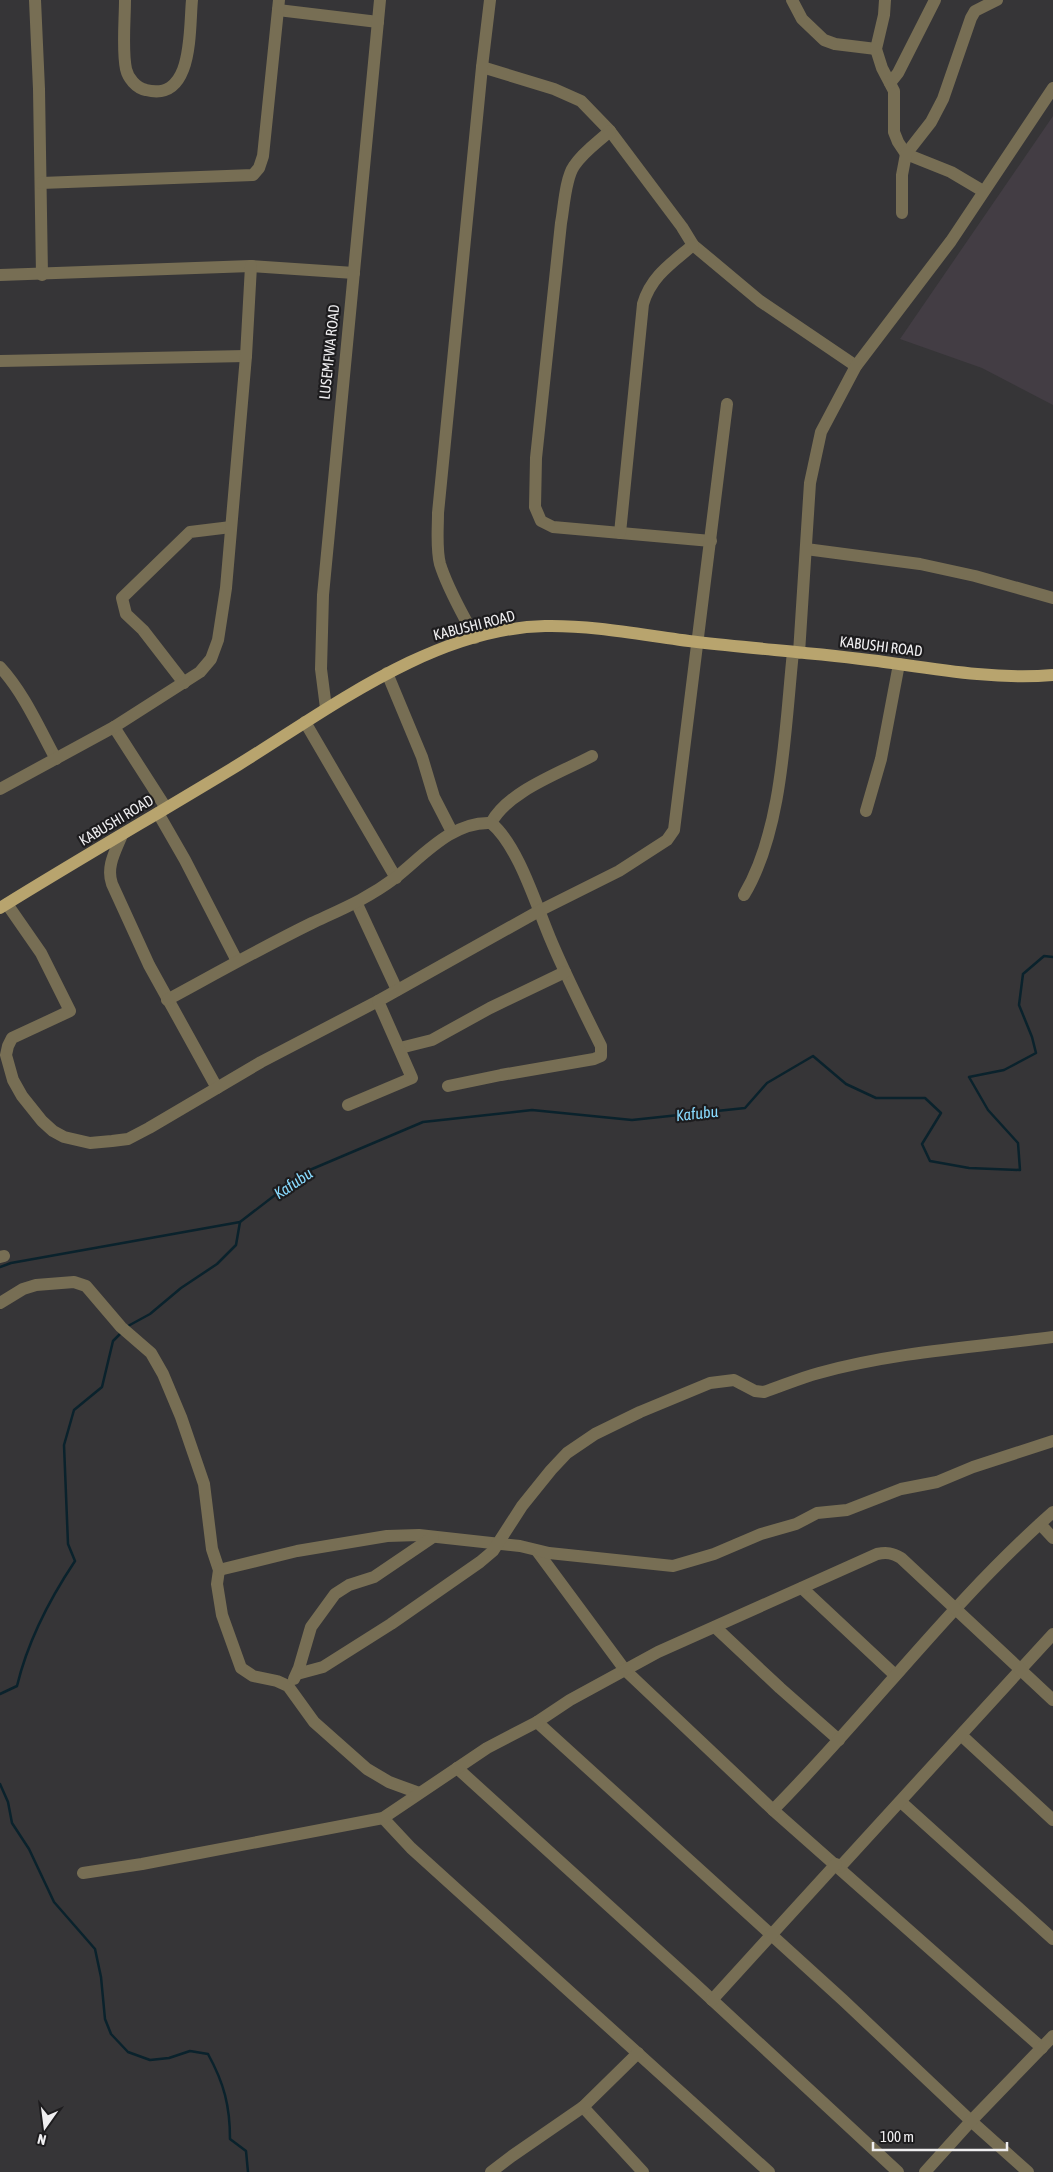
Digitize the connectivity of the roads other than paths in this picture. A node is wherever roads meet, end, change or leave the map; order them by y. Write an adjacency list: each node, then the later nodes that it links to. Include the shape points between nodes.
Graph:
1 (35, 0): 18 (street)
2 (124, 0): 3 (street, via 126,69 132,81 145,90 161,91 176,84 183,71)
3 (192, 0)
4 (380, 0): 11 (street, LUSEMFWA ROAD)
5 (490, 0): 13 (street)
6 (792, 0): 12 (street, via 802,19 824,40)
7 (885, 0): 12 (street)
8 (935, 0): 14 (street)
9 (997, 0): 17 (street, via 975,11 943,99 928,126)
10 (279, 5): 11 (street); 18 (street, via 263,156 253,175)
11 (378, 22): 23 (street, LUSEMFWA ROAD)
12 (876, 49): 14 (street)
13 (482, 67): 16 (street, via 554,89 581,101); 35 (street, via 438,537 440,563)
14 (890, 83): 17 (street, via 895,100 894,132)
15 (1053, 88): 19 (street)
16 (610, 131): 21 (street); 31 (street, via 573,168 568,185 561,223 536,458 535,507 541,521 553,527)
17 (906, 154): 19 (street, via 951,172); 20 (street, via 902,175)
18 (41, 183): 25 (street)
19 (983, 191): 28 (street, via 924,278)
20 (902, 213)
21 (693, 246): 28 (street, via 760,301); 31 (street, via 657,275 643,304)
22 (251, 266): 23 (street); 25 (street); 26 (street)
23 (354, 273): 43 (street, LUSEMFWA ROAD, via 323,595 322,669)
24 (0, 274): 25 (street)
25 (42, 275)
26 (246, 356): 27 (street); 30 (street)
27 (0, 360)
28 (856, 366): 33 (street, via 824,426 816,449 810,482)
29 (728, 404): 32 (street)
30 (231, 527): 42 (street, via 218,640 211,658 200,672); 42 (street, via 190,532 122,598 126,614)
31 (620, 533): 32 (street)
32 (711, 541): 36 (street)
33 (806, 548): 34 (street, via 920,564); 37 (street)
34 (1053, 598)
35 (474, 638): 36 (main road, KABUSHI ROAD, via 543,626); 40 (main road, KABUSHI ROAD, via 425,654)
36 (698, 642): 37 (main road, KABUSHI ROAD); 58 (street, via 674,830 667,840 619,871)
37 (796, 653): 38 (main road, KABUSHI ROAD); 55 (street, via 780,782 756,875)
38 (899, 664): 41 (main road, KABUSHI ROAD, via 967,673); 50 (street)
39 (0, 667): 47 (street, via 31,713)
40 (387, 673): 43 (main road, KABUSHI ROAD); 52 (street, via 422,757 434,797)
41 (1053, 675)
42 (184, 683): 45 (street)
43 (326, 708): 44 (main road, KABUSHI ROAD)
44 (305, 722): 49 (main road, KABUSHI ROAD); 54 (street)
45 (114, 727): 47 (street); 49 (street)
46 (592, 756): 51 (street, via 512,798)
47 (56, 759): 48 (street)
48 (0, 789)
49 (162, 811): 53 (main road, KABUSHI ROAD); 59 (street)
50 (866, 812)
51 (491, 823): 52 (street); 58 (street, via 501,832 530,886)
52 (452, 832): 54 (street)
53 (122, 835): 57 (main road, KABUSHI ROAD); 62 (street, via 108,875)
54 (396, 878): 56 (street)
55 (744, 895)
56 (357, 904): 59 (street); 61 (street)
57 (4, 906): 66 (street, via 40,953 70,1011 12,1038 6,1055 13,1080 22,1096 53,1131 64,1138 90,1143 128,1139)
58 (539, 911): 60 (street); 61 (street)
59 (237, 962): 62 (street)
60 (565, 972): 64 (street, via 432,1040); 65 (street, via 601,1046 601,1056)
61 (398, 990): 63 (street)
62 (167, 1000): 66 (street)
63 (378, 1001): 64 (street); 66 (street)
64 (400, 1048): 67 (street, via 412,1078)
65 (448, 1086)
66 (217, 1088)
67 (348, 1104)
68 (0, 1303): 77 (street, via 36,1285 74,1282 86,1286 151,1354 163,1374 204,1484 212,1549)
69 (1053, 1337): 75 (street, via 955,1348 856,1365 764,1392 734,1380 710,1383 595,1434 567,1453 522,1506)
70 (1053, 1441): 76 (street, via 937,1482 901,1488 846,1510 817,1513 796,1524 678,1565)
71 (1053, 1512): 72 (street)
72 (1040, 1524): 74 (street); 79 (street, via 988,1572)
73 (433, 1537): 75 (street); 77 (street, via 367,1539 297,1551); 84 (street, via 374,1577 349,1585 335,1594 311,1627)
74 (1053, 1538)
75 (498, 1543): 76 (street); 84 (street, via 480,1562 391,1624 323,1667)
76 (537, 1551): 82 (street)
77 (219, 1570): 86 (street, via 217,1584 222,1615 242,1668 253,1676)
78 (802, 1588): 79 (street, via 877,1554 889,1553 901,1558); 80 (street); 85 (street)
79 (955, 1610): 83 (street); 85 (street)
80 (716, 1627): 82 (street); 90 (street)
81 (1053, 1634): 83 (street)
82 (625, 1670): 88 (street); 94 (street)
83 (1019, 1670): 87 (street); 89 (street)
84 (297, 1674): 86 (street)
85 (895, 1675): 90 (street)
86 (288, 1686): 92 (street, via 314,1722 367,1769 389,1782)
87 (1053, 1700)
88 (536, 1722): 91 (street); 99 (street)
89 (961, 1735): 93 (street); 96 (street)
90 (839, 1740): 94 (street)
91 (457, 1768): 92 (street); 101 (street)
92 (419, 1793): 95 (street)
93 (901, 1802): 97 (street); 100 (street)
94 (773, 1810): 97 (street)
95 (383, 1818): 98 (street); 104 (street, via 411,1848)
96 (1053, 1820)
97 (838, 1866): 99 (street); 103 (street)
98 (83, 1873)
99 (772, 1935): 101 (street); 106 (street)
100 (1053, 1939)
101 (712, 2000): 110 (street)
102 (1053, 2036): 103 (street)
103 (1042, 2048): 106 (street)
104 (638, 2052): 105 (street); 109 (street)
105 (583, 2107): 107 (street); 108 (street)
106 (971, 2121): 111 (street); 112 (street)
107 (491, 2172)
108 (643, 2172)
109 (769, 2172)
110 (898, 2172)
111 (925, 2172)
112 (1028, 2172)

